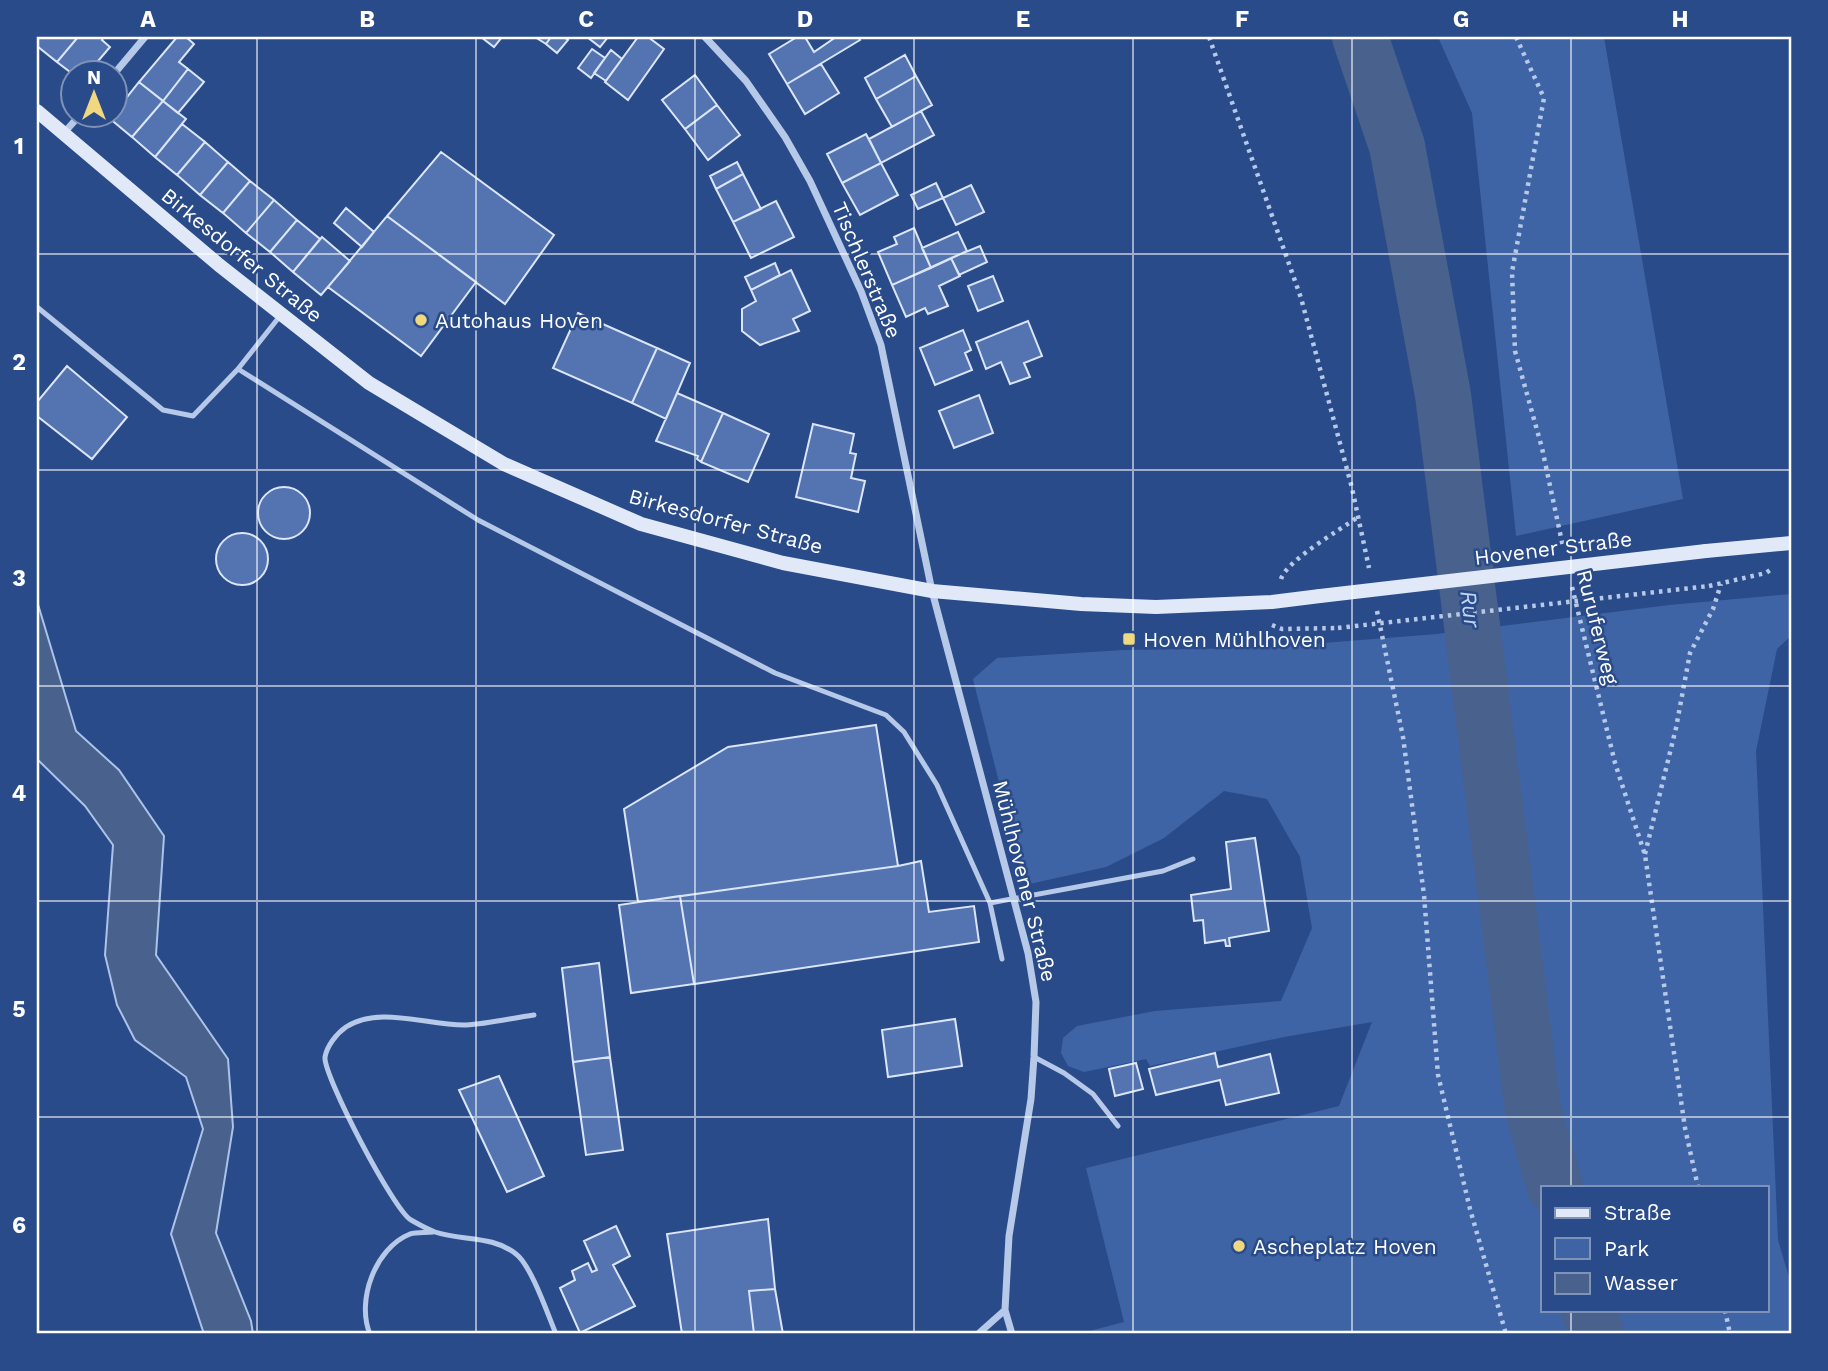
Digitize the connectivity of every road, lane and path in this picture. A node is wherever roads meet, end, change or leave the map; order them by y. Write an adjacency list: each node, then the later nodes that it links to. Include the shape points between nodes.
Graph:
1 (145, 37): 5 (street)
2 (705, 37): 20 (street, Tischlerstraße, via 746,81 785,137 861,291 881,345)
3 (1209, 37): 12 (path, via 1301,298)
4 (1516, 37): 14 (path, Ruruferweg, via 1544,98 1512,272 1515,351)
5 (126, 60)
6 (37, 111): 8 (main road, Birkesdorfer Straße)
7 (67, 130): 8 (street)
8 (63, 134): 10 (main road, Birkesdorfer Straße)
9 (37, 307): 11 (lane, via 163,410 193,416)
10 (281, 314): 11 (lane); 20 (main road, Birkesdorfer Straße, via 369,383 504,464 641,524 783,563)
11 (238, 369): 27 (lane, via 478,520 775,673 886,715 904,732 937,785)
12 (1358, 517): 15 (path); 17 (path)
13 (1791, 543): 21 (main road, Hovener Straße, bridge)
14 (1565, 557)
15 (1294, 562)
16 (1783, 562): 19 (path, via 1766,573)
17 (1369, 569)
18 (1571, 584): 24 (path, Ruruferweg, via 1615,763)
19 (1721, 584): 23 (path, bridge); 24 (path, via 1690,653)
20 (932, 591): 21 (main road, Birkesdorfer Straße, via 1156,607); 26 (street, Mühlhovener Straße)
21 (1320, 596)
22 (1377, 608): 40 (path, via 1403,737 1424,895 1438,1075)
23 (1338, 628)
24 (1645, 855): 32 (path, Ruruferweg)
25 (1193, 859): 26 (lane, via 1163,871)
26 (1013, 898): 27 (lane); 30 (street, Mühlhovener Straße, via 1036,1002)
27 (990, 903): 28 (lane)
28 (1002, 959)
29 (534, 1015): 33 (lane, via 467,1025 375,1018 346,1027 331,1041 325,1058 330,1079 386,1189 407,1219)
30 (1034, 1057): 31 (lane, via 1093,1094); 34 (street, Mühlhovener Straße, via 1009,1236)
31 (1118, 1126)
32 (1698, 1186)
33 (436, 1232): 36 (lane, via 411,1234 391,1246 376,1268 366,1298 365,1322); 37 (lane, via 488,1240 517,1254)
34 (1005, 1310): 38 (street); 39 (street, Mühlhovener Straße)
35 (1725, 1312): 41 (path)
36 (370, 1334)
37 (556, 1334)
38 (978, 1334)
39 (1012, 1334)
40 (1506, 1334)
41 (1730, 1334)

